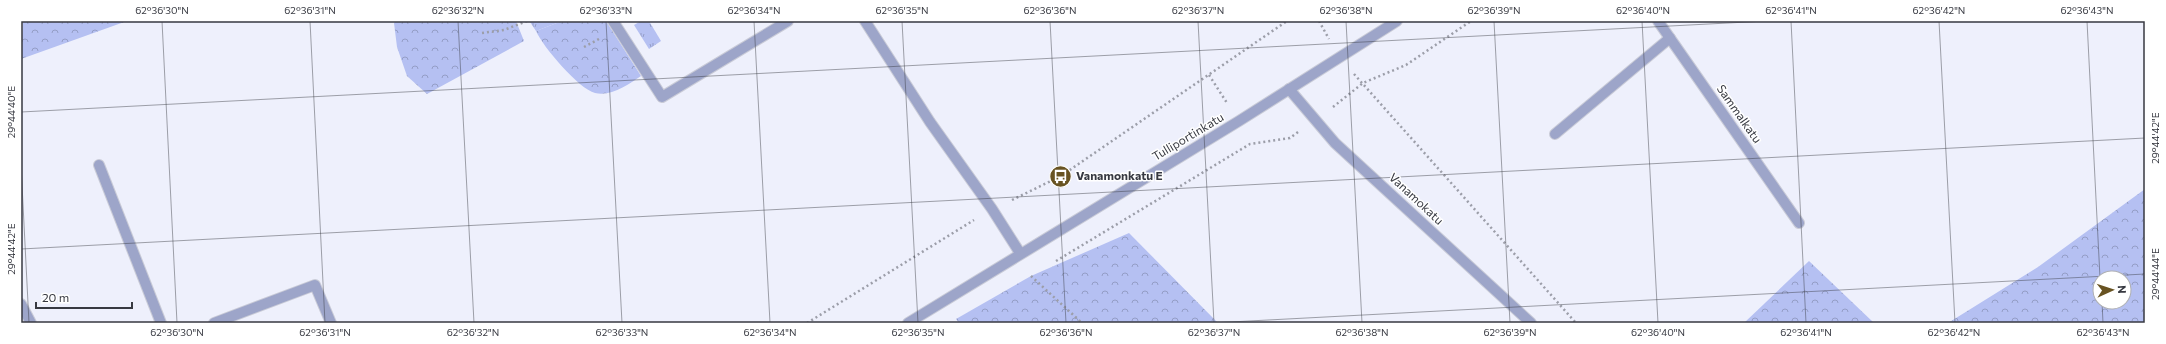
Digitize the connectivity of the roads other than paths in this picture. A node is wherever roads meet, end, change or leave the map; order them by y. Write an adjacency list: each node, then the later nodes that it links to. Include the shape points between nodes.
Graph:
1 (613, 21): 2 (street, via 662,97)
2 (788, 21)
3 (865, 21): 11 (street, via 930,122)
4 (1397, 21): 7 (street, Tulliportinkatu)
5 (1658, 21): 6 (street, Sammalkatu)
6 (1670, 38): 8 (street); 10 (street, Sammalkatu)
7 (1289, 89): 11 (street, Tulliportinkatu); 18 (street, Vanamokatu, via 1335,143)
8 (1554, 134)
9 (98, 165): 14 (street)
10 (1799, 223)
11 (1020, 253): 17 (street, Tulliportinkatu)
12 (21, 304): 13 (street)
13 (31, 323)
14 (161, 323)
15 (214, 323): 16 (street, via 315,285)
16 (331, 323)
17 (908, 323)
18 (1531, 323)

